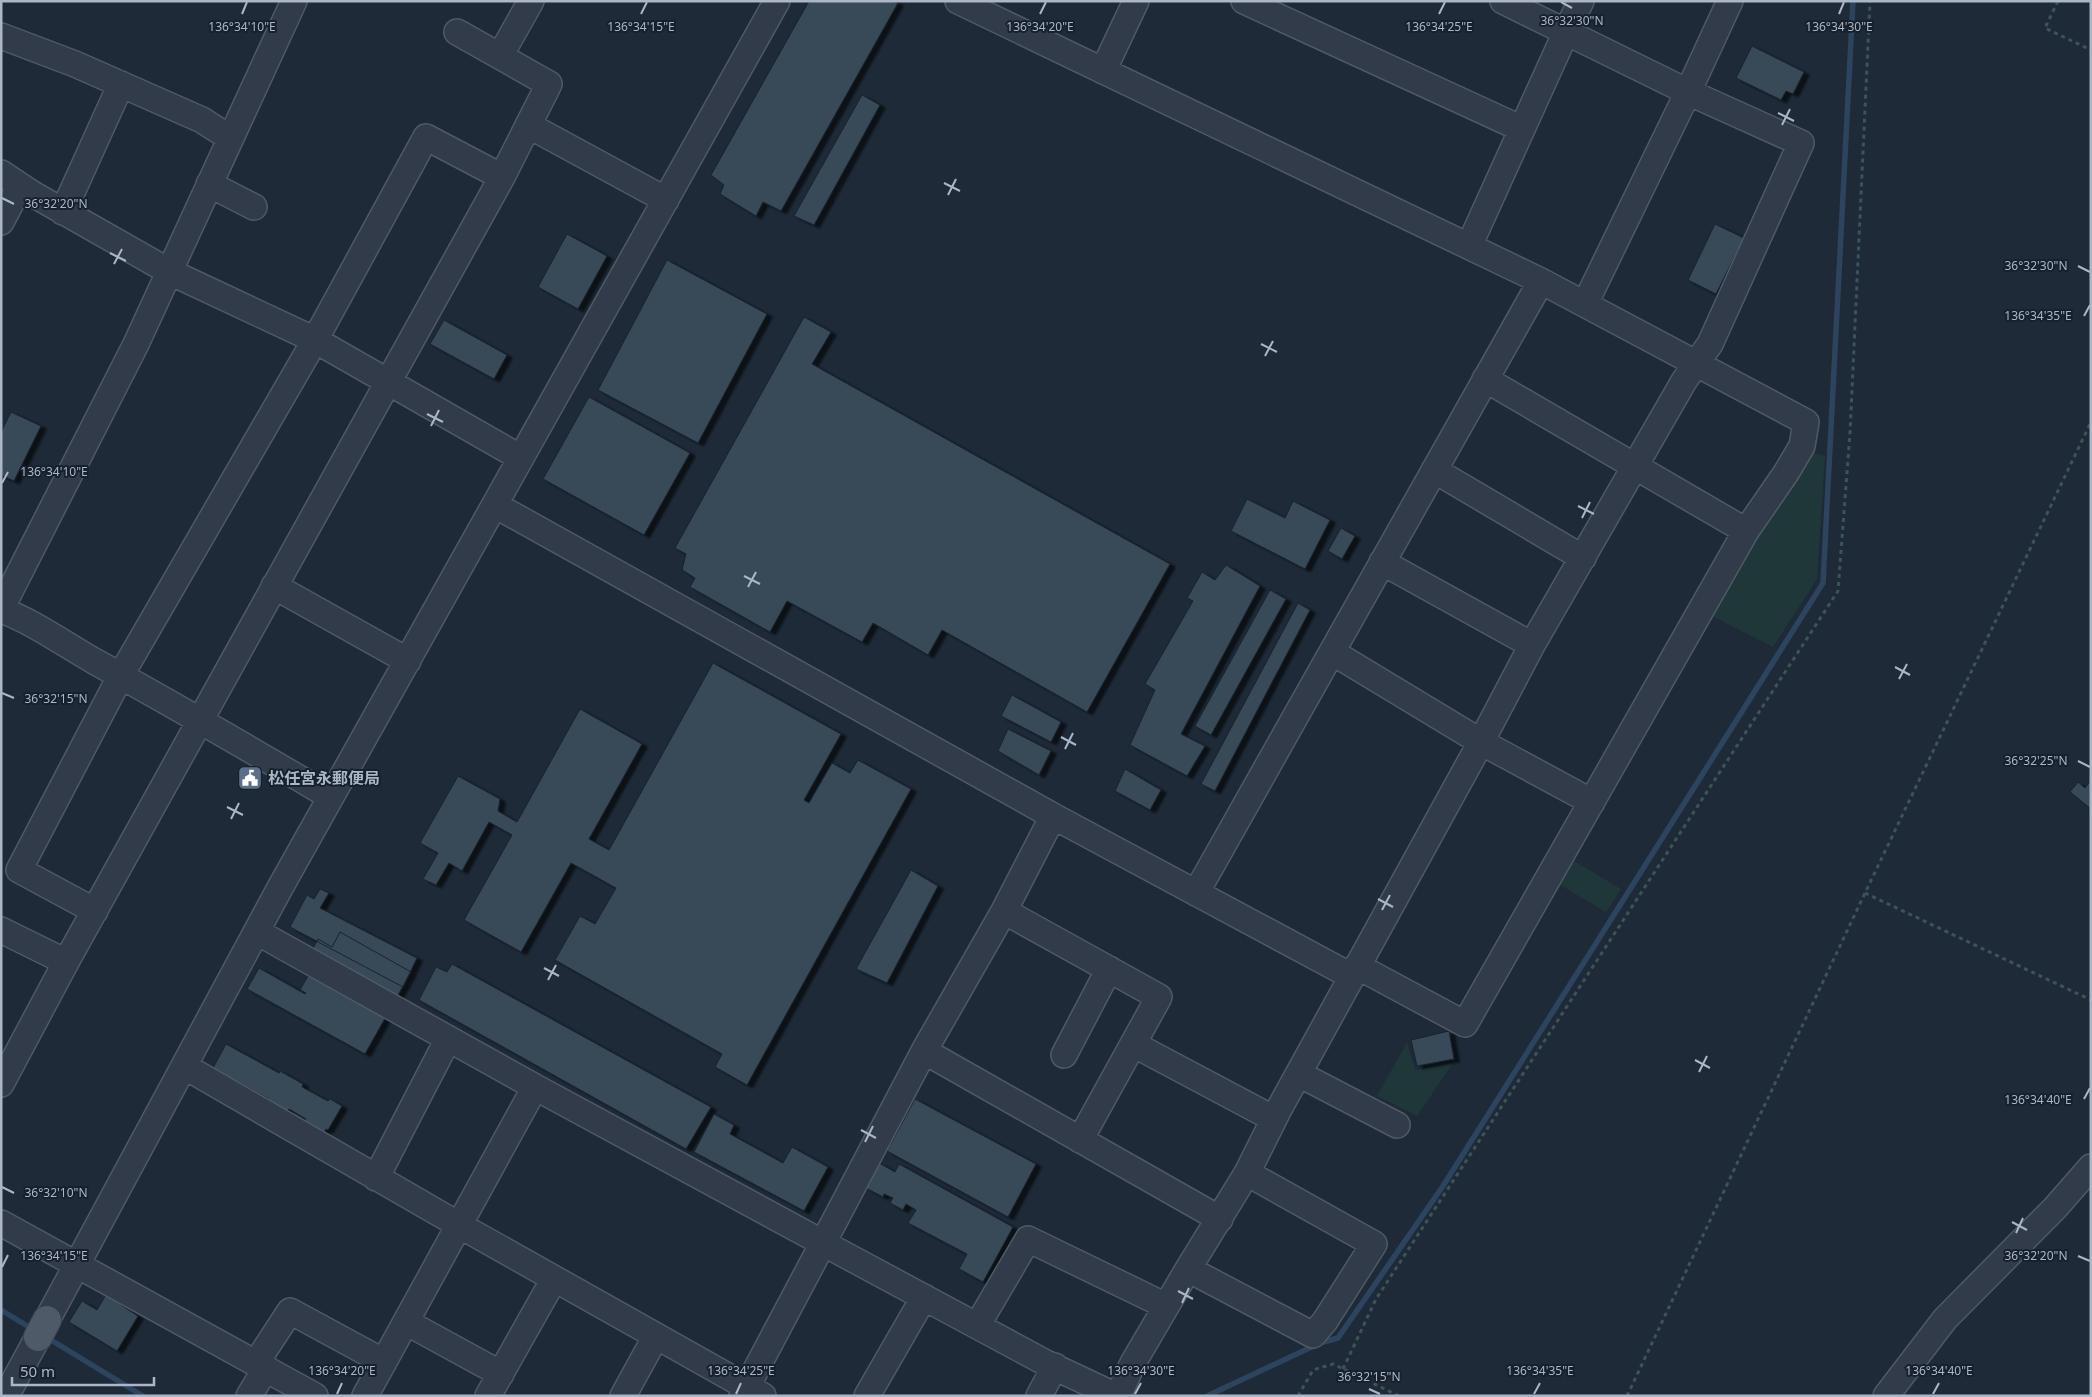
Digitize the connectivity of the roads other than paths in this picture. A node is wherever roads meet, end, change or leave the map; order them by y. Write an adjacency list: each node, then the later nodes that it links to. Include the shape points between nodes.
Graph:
1 (294, 1): 20 (street)
2 (531, 1): 14 (street)
3 (777, 1): 24 (street)
4 (958, 1): 15 (street)
5 (1136, 1): 15 (street)
6 (1244, 1): 10 (street)
7 (1503, 1): 12 (street)
8 (1580, 1): 12 (street)
9 (1730, 1): 17 (street)
10 (1273, 7): 19 (street)
11 (457, 32): 14 (street)
12 (1566, 32): 17 (street); 19 (street)
13 (1, 36): 16 (street)
14 (500, 56): 18 (street, via 549,84)
15 (1103, 71): 28 (street)
16 (121, 84): 20 (street, via 202,120); 26 (street)
17 (1688, 92): 31 (street); 33 (street, via 1802,143 1710,344)
18 (528, 125): 21 (street); 24 (street)
19 (1522, 129): 28 (street)
20 (230, 138): 23 (street)
21 (502, 177): 32 (street, via 426,137); 35 (street)
22 (11, 180): 26 (street); 27 (street)
23 (209, 184): 25 (street); 29 (street)
24 (666, 200): 36 (street)
25 (254, 207)
26 (63, 212): 29 (street)
27 (1, 222)
28 (1469, 246): 30 (street)
29 (170, 272): 32 (street); 44 (street)
30 (1541, 281): 31 (street); 34 (street)
31 (1586, 304): 33 (street)
32 (315, 340): 35 (street); 48 (street)
33 (1695, 362): 37 (street); 40 (street, via 1806,422 1802,446)
34 (1485, 379): 37 (street); 38 (street)
35 (388, 382): 36 (street); 43 (street)
36 (522, 458): 39 (street)
37 (1635, 468): 40 (street); 41 (street)
38 (1434, 470): 41 (street); 42 (street)
39 (495, 505): 47 (street); 53 (street)
40 (1746, 531): 52 (street)
41 (1583, 558): 45 (street)
42 (1382, 562): 45 (street); 46 (street)
43 (274, 586): 47 (street); 49 (street)
44 (1, 610): 48 (street)
45 (1532, 645): 50 (street)
46 (1332, 652): 50 (street); 54 (street)
47 (408, 661): 51 (street)
48 (121, 676): 49 (street); 55 (street, via 19,870)
49 (201, 720): 51 (street); 55 (street)
50 (1482, 742): 52 (street); 61 (street)
51 (331, 797): 58 (street)
52 (1592, 802): 61 (street, via 1465,1024)
53 (1053, 816): 54 (street); 56 (street)
54 (1196, 893): 61 (street)
55 (95, 911): 59 (street)
56 (1004, 911): 60 (street); 64 (street)
57 (1, 930): 59 (street)
58 (257, 932): 62 (street); 66 (street)
59 (66, 962): 68 (street)
60 (1109, 969): 63 (street, via 1159,996); 65 (street)
61 (1354, 971): 67 (street)
62 (448, 1039): 69 (street); 75 (street)
63 (1133, 1044): 70 (street); 72 (street)
64 (924, 1051): 72 (street); 79 (street)
65 (1064, 1054)
66 (184, 1066): 75 (street); 80 (street)
67 (1299, 1074): 70 (street); 71 (street)
68 (1, 1084)
69 (535, 1087): 78 (street); 79 (street)
70 (1274, 1119): 74 (street)
71 (1397, 1126)
72 (1080, 1140): 76 (street)
73 (2091, 1167): 102 (street, via 1945,1319)
74 (1247, 1173): 76 (street); 81 (street, via 1374,1244 1313,1335)
75 (376, 1178): 78 (street)
76 (1220, 1219): 81 (street)
77 (1, 1223): 80 (street)
78 (459, 1225): 82 (street); 85 (street)
79 (823, 1242): 83 (street); 92 (street)
80 (78, 1264): 89 (street); 93 (street)
81 (1188, 1269): 84 (street)
82 (554, 1279): 87 (street); 91 (street)
83 (924, 1297): 86 (street); 99 (street)
84 (1166, 1306): 86 (street, via 1028,1238); 101 (street)
85 (406, 1322): 88 (street); 91 (street)
86 (977, 1326): 90 (street)
87 (656, 1336): 92 (street); 98 (street)
88 (384, 1362): 89 (street, via 290,1311); 96 (street)
89 (261, 1366): 94 (street); 95 (street)
90 (1055, 1366): 100 (street); 101 (street)
91 (500, 1374): 97 (street)
92 (751, 1393)
93 (6, 1396)
94 (249, 1396)
95 (315, 1396)
96 (365, 1396)
97 (488, 1396)
98 (623, 1396)
99 (868, 1396)
100 (1039, 1396)
101 (1117, 1396)
102 (1886, 1396)

